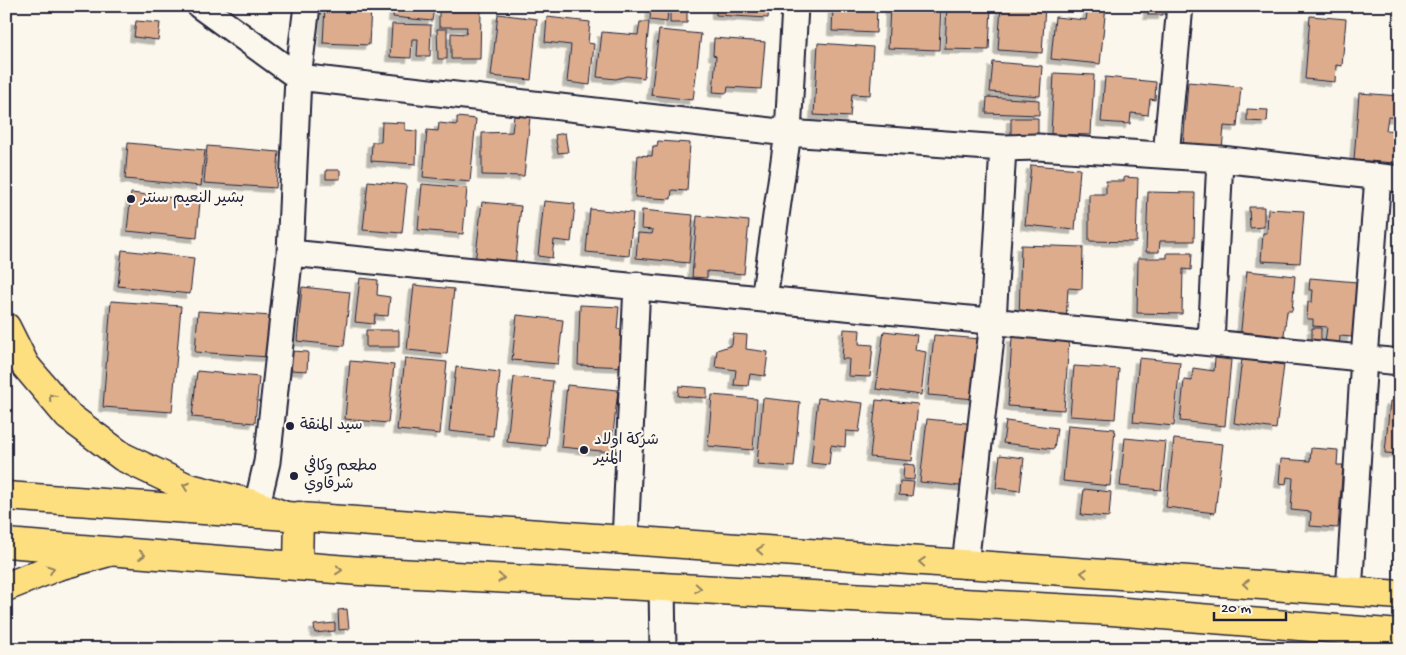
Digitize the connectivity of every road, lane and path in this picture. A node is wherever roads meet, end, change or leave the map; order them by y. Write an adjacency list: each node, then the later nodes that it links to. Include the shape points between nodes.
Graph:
1 (200, 6): 5 (street)
2 (307, 6): 5 (street)
3 (795, 6): 6 (street)
4 (1180, 6): 8 (street)
5 (298, 77): 6 (street); 11 (street)
6 (788, 133): 7 (street); 13 (street)
7 (1003, 148): 8 (street, via 1038,147); 14 (street)
8 (1166, 155): 9 (street)
9 (1220, 159): 10 (street); 16 (street)
10 (1389, 178): 17 (street)
11 (290, 253): 12 (street); 20 (street, via 267,462)
12 (637, 285): 13 (street); 22 (street)
13 (764, 299): 14 (street)
14 (993, 321): 16 (street); 25 (street)
15 (6, 327): 20 (main road, one-way to 15, via 186,487 122,457 68,416 25,365)
16 (1211, 343): 17 (street)
17 (1364, 358): 18 (street); 29 (street)
18 (1400, 362)
19 (6, 496): 21 (main road)
20 (257, 504): 21 (main road)
21 (291, 515): 22 (main road); 26 (main road)
22 (625, 541): 25 (main road, one-way to 22)
23 (6, 543): 24 (main road)
24 (109, 552): 26 (main road, one-way to 26); 28 (main road, one-way to 24, via 58,566)
25 (965, 565): 29 (main road, one-way to 25)
26 (298, 566): 27 (main road, one-way to 27)
27 (662, 586): 31 (main road, one-way to 31, via 1112,611); 32 (street)
28 (6, 587)
29 (1349, 592): 30 (main road)
30 (1400, 595)
31 (1400, 634)
32 (663, 649)

